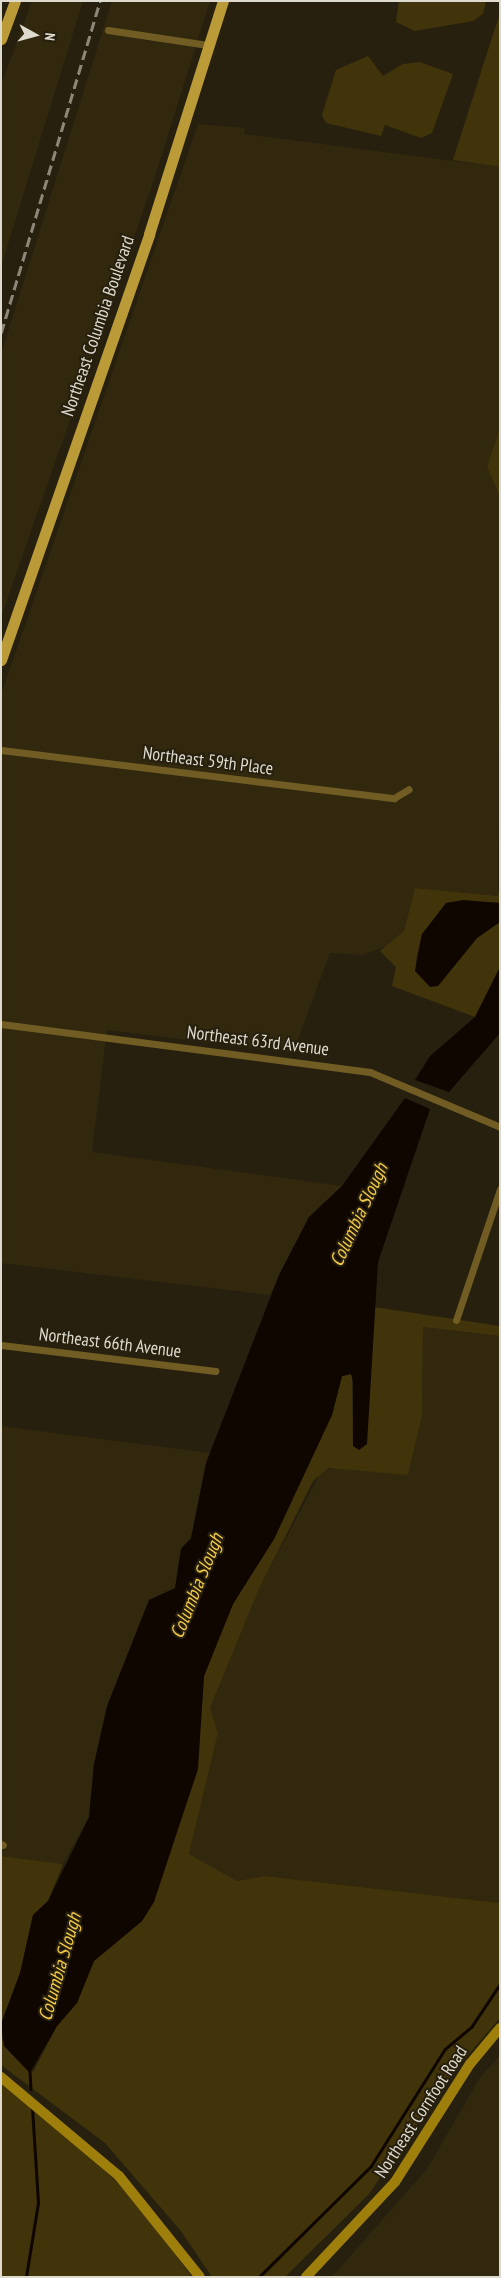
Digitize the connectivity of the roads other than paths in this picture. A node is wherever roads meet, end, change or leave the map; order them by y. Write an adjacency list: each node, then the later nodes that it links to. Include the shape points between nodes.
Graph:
1 (15, 1): 3 (main road)
2 (222, 1): 6 (main road, Northeast Columbia Boulevard)
3 (6, 14): 5 (main road)
4 (108, 30): 6 (street)
5 (1, 39)
6 (208, 46): 7 (main road, Northeast Columbia Boulevard, via 149,234)
7 (1, 660)
8 (1, 750): 9 (street, Northeast 59th Place, via 394,798)
9 (409, 789)
10 (1, 1024): 11 (street, Northeast 63rd Avenue, via 370,1072)
11 (500, 1127)
12 (500, 1189): 13 (street)
13 (456, 1320)
14 (1, 1345): 15 (street, Northeast 66th Avenue)
15 (216, 1371)
16 (500, 2028): 19 (street, Northeast Cornfoot Road, via 470,2064 396,2182)
17 (1, 2077): 18 (street, via 119,2176)
18 (200, 2277)
19 (306, 2277)

